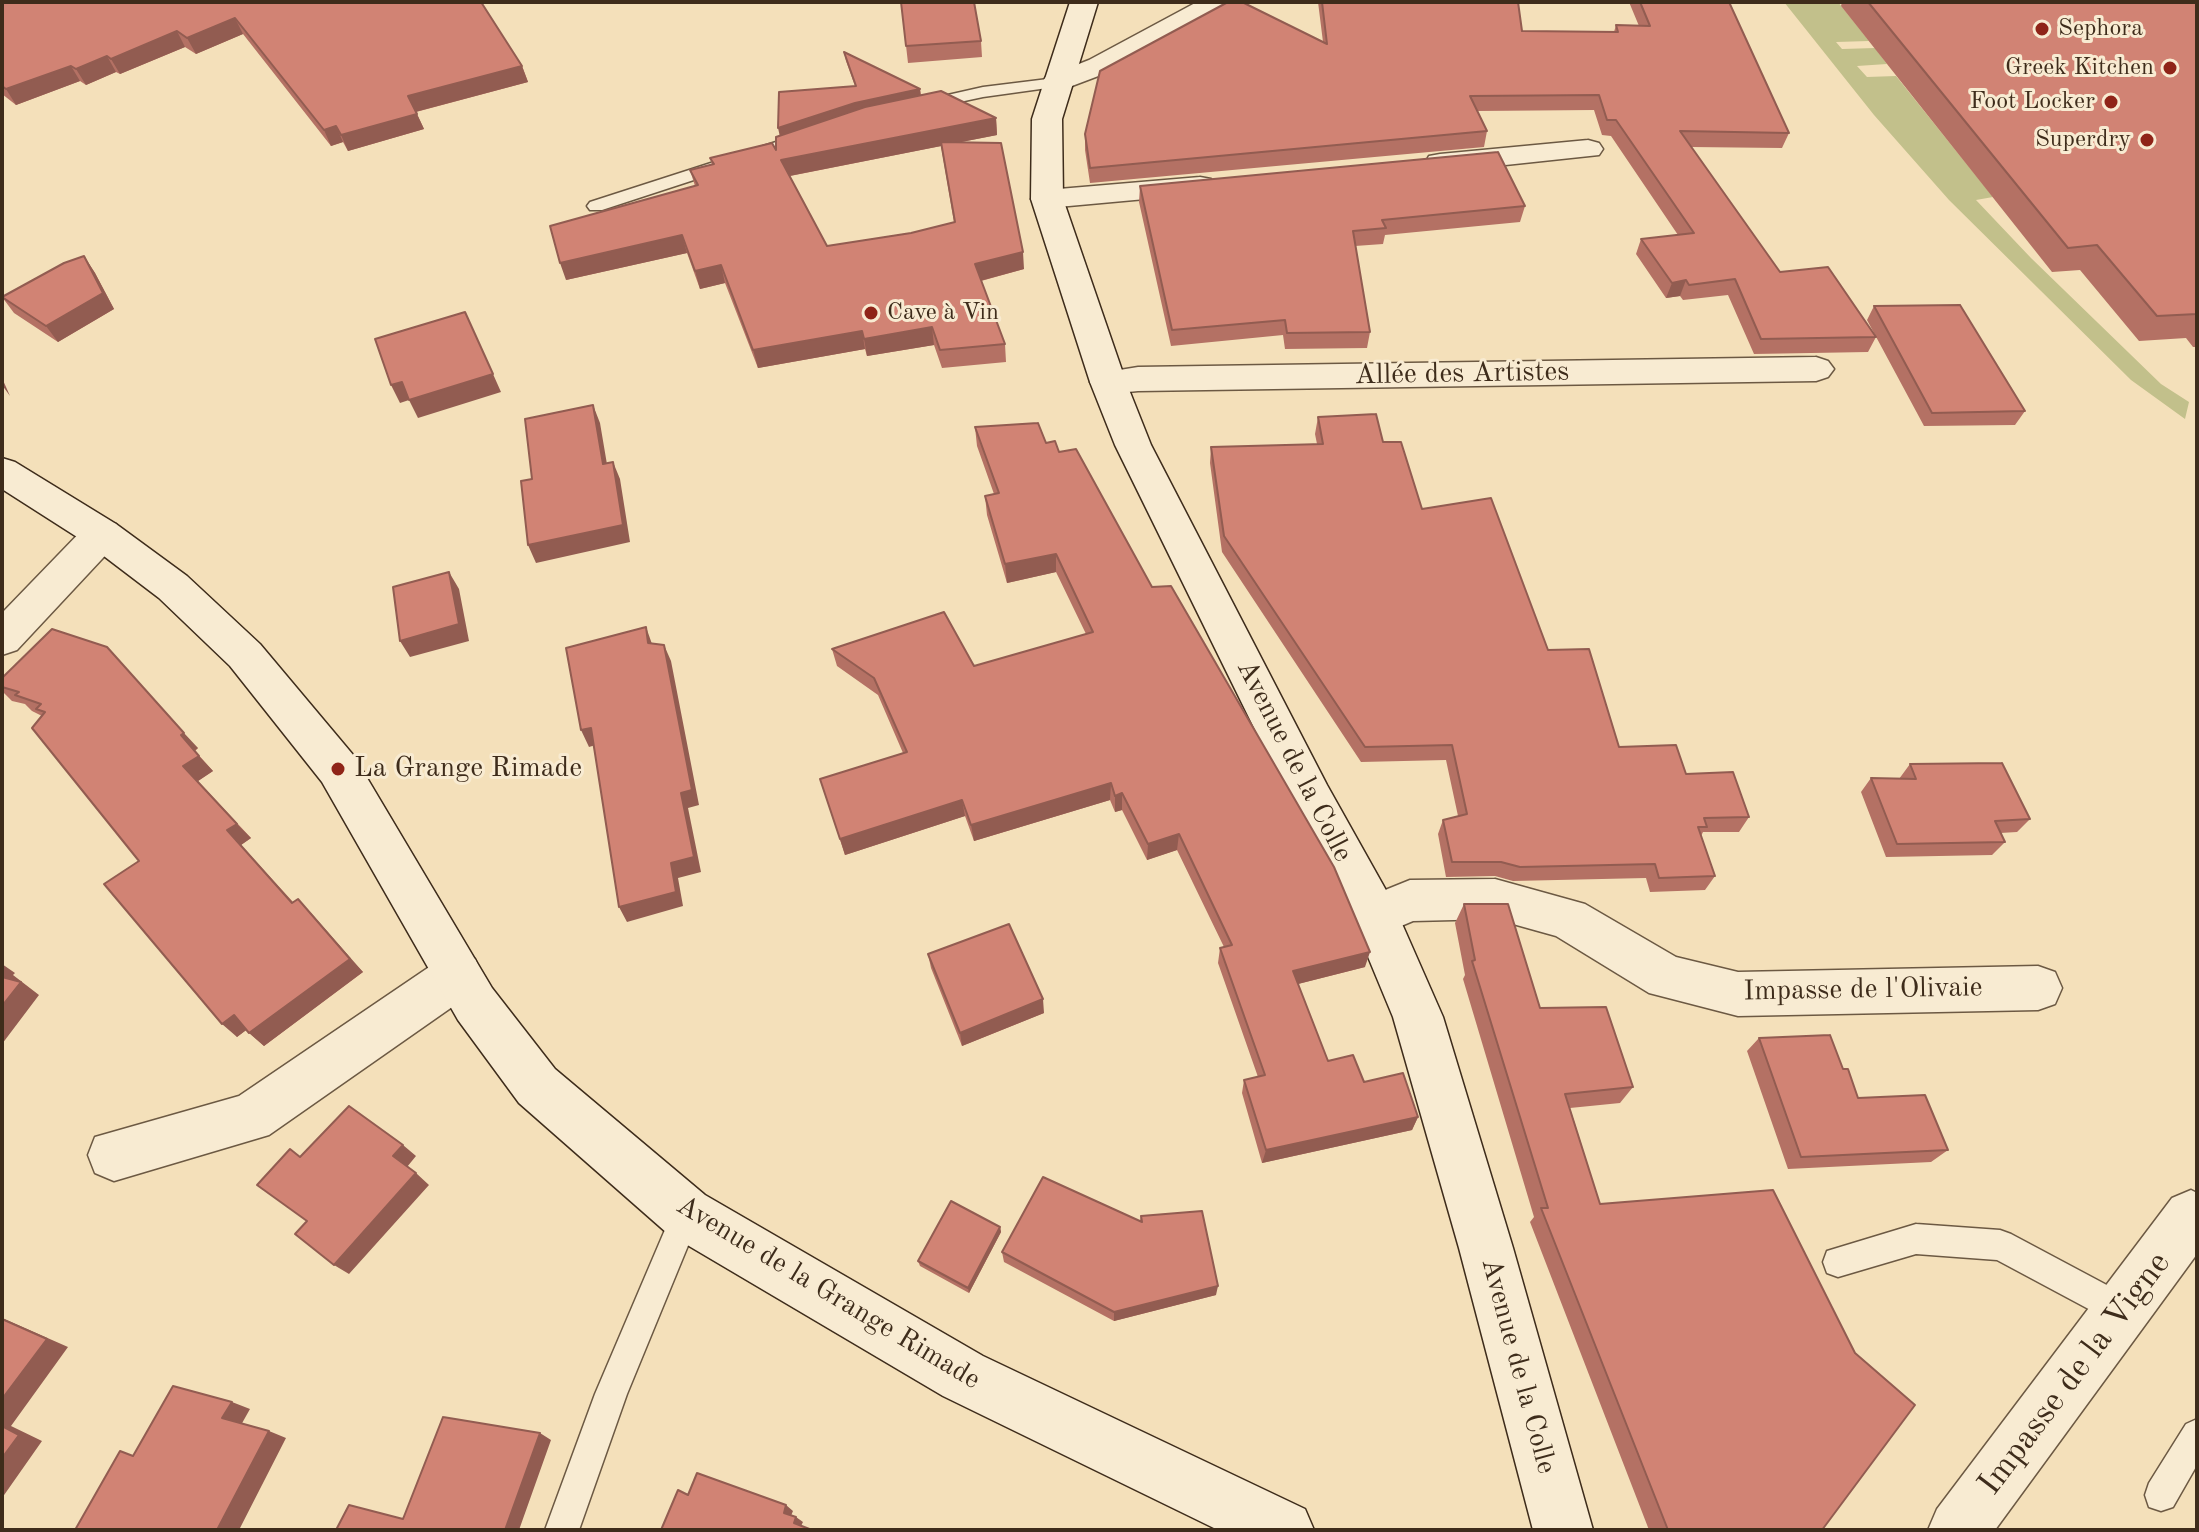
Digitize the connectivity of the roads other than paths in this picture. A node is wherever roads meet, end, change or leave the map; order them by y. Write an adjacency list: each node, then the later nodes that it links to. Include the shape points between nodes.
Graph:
1 (1084, 2): 3 (street, Avenue de la Colle)
2 (1218, 2): 3 (street, via 1099,66)
3 (1056, 83): 4 (lane); 9 (street, Avenue de la Colle, via 1047,119)
4 (908, 108)
5 (819, 133): 10 (lane)
6 (1588, 149): 7 (street)
7 (1413, 166)
8 (1222, 184): 9 (street)
9 (1047, 199): 12 (street, Avenue de la Colle)
10 (596, 206)
11 (1816, 369): 12 (street, Allée des Artistes)
12 (1108, 382): 16 (street, Avenue de la Colle, via 1133,445)
13 (2, 471): 14 (street, Avenue de la Grange Rimade)
14 (102, 534): 15 (street); 17 (street, Avenue de la Grange Rimade, via 173,587 245,655 338,769)
15 (2, 639)
16 (1375, 916): 18 (street, Impasse de l'Olivaie, via 1410,901 1495,899 1568,919 1666,977 1738,994); 28 (street, Avenue de la Colle, via 1418,1017 1443,1098)
17 (458, 975): 19 (street, via 251,1117); 20 (street, Avenue de la Grange Rimade, via 537,1086)
18 (2038, 988)
19 (114, 1155)
20 (686, 1214): 26 (lane, via 611,1394); 27 (street, Avenue de la Grange Rimade, via 963,1376)
21 (2194, 1217): 23 (street, Impasse de la Vigne)
22 (1838, 1262): 23 (lane, via 1916,1239 2000,1245)
23 (2122, 1310): 29 (street, Impasse de la Vigne)
24 (2197, 1435): 25 (lane)
25 (2161, 1495)
26 (562, 1530)
27 (1284, 1530)
28 (1563, 1530)
29 (1958, 1530)

